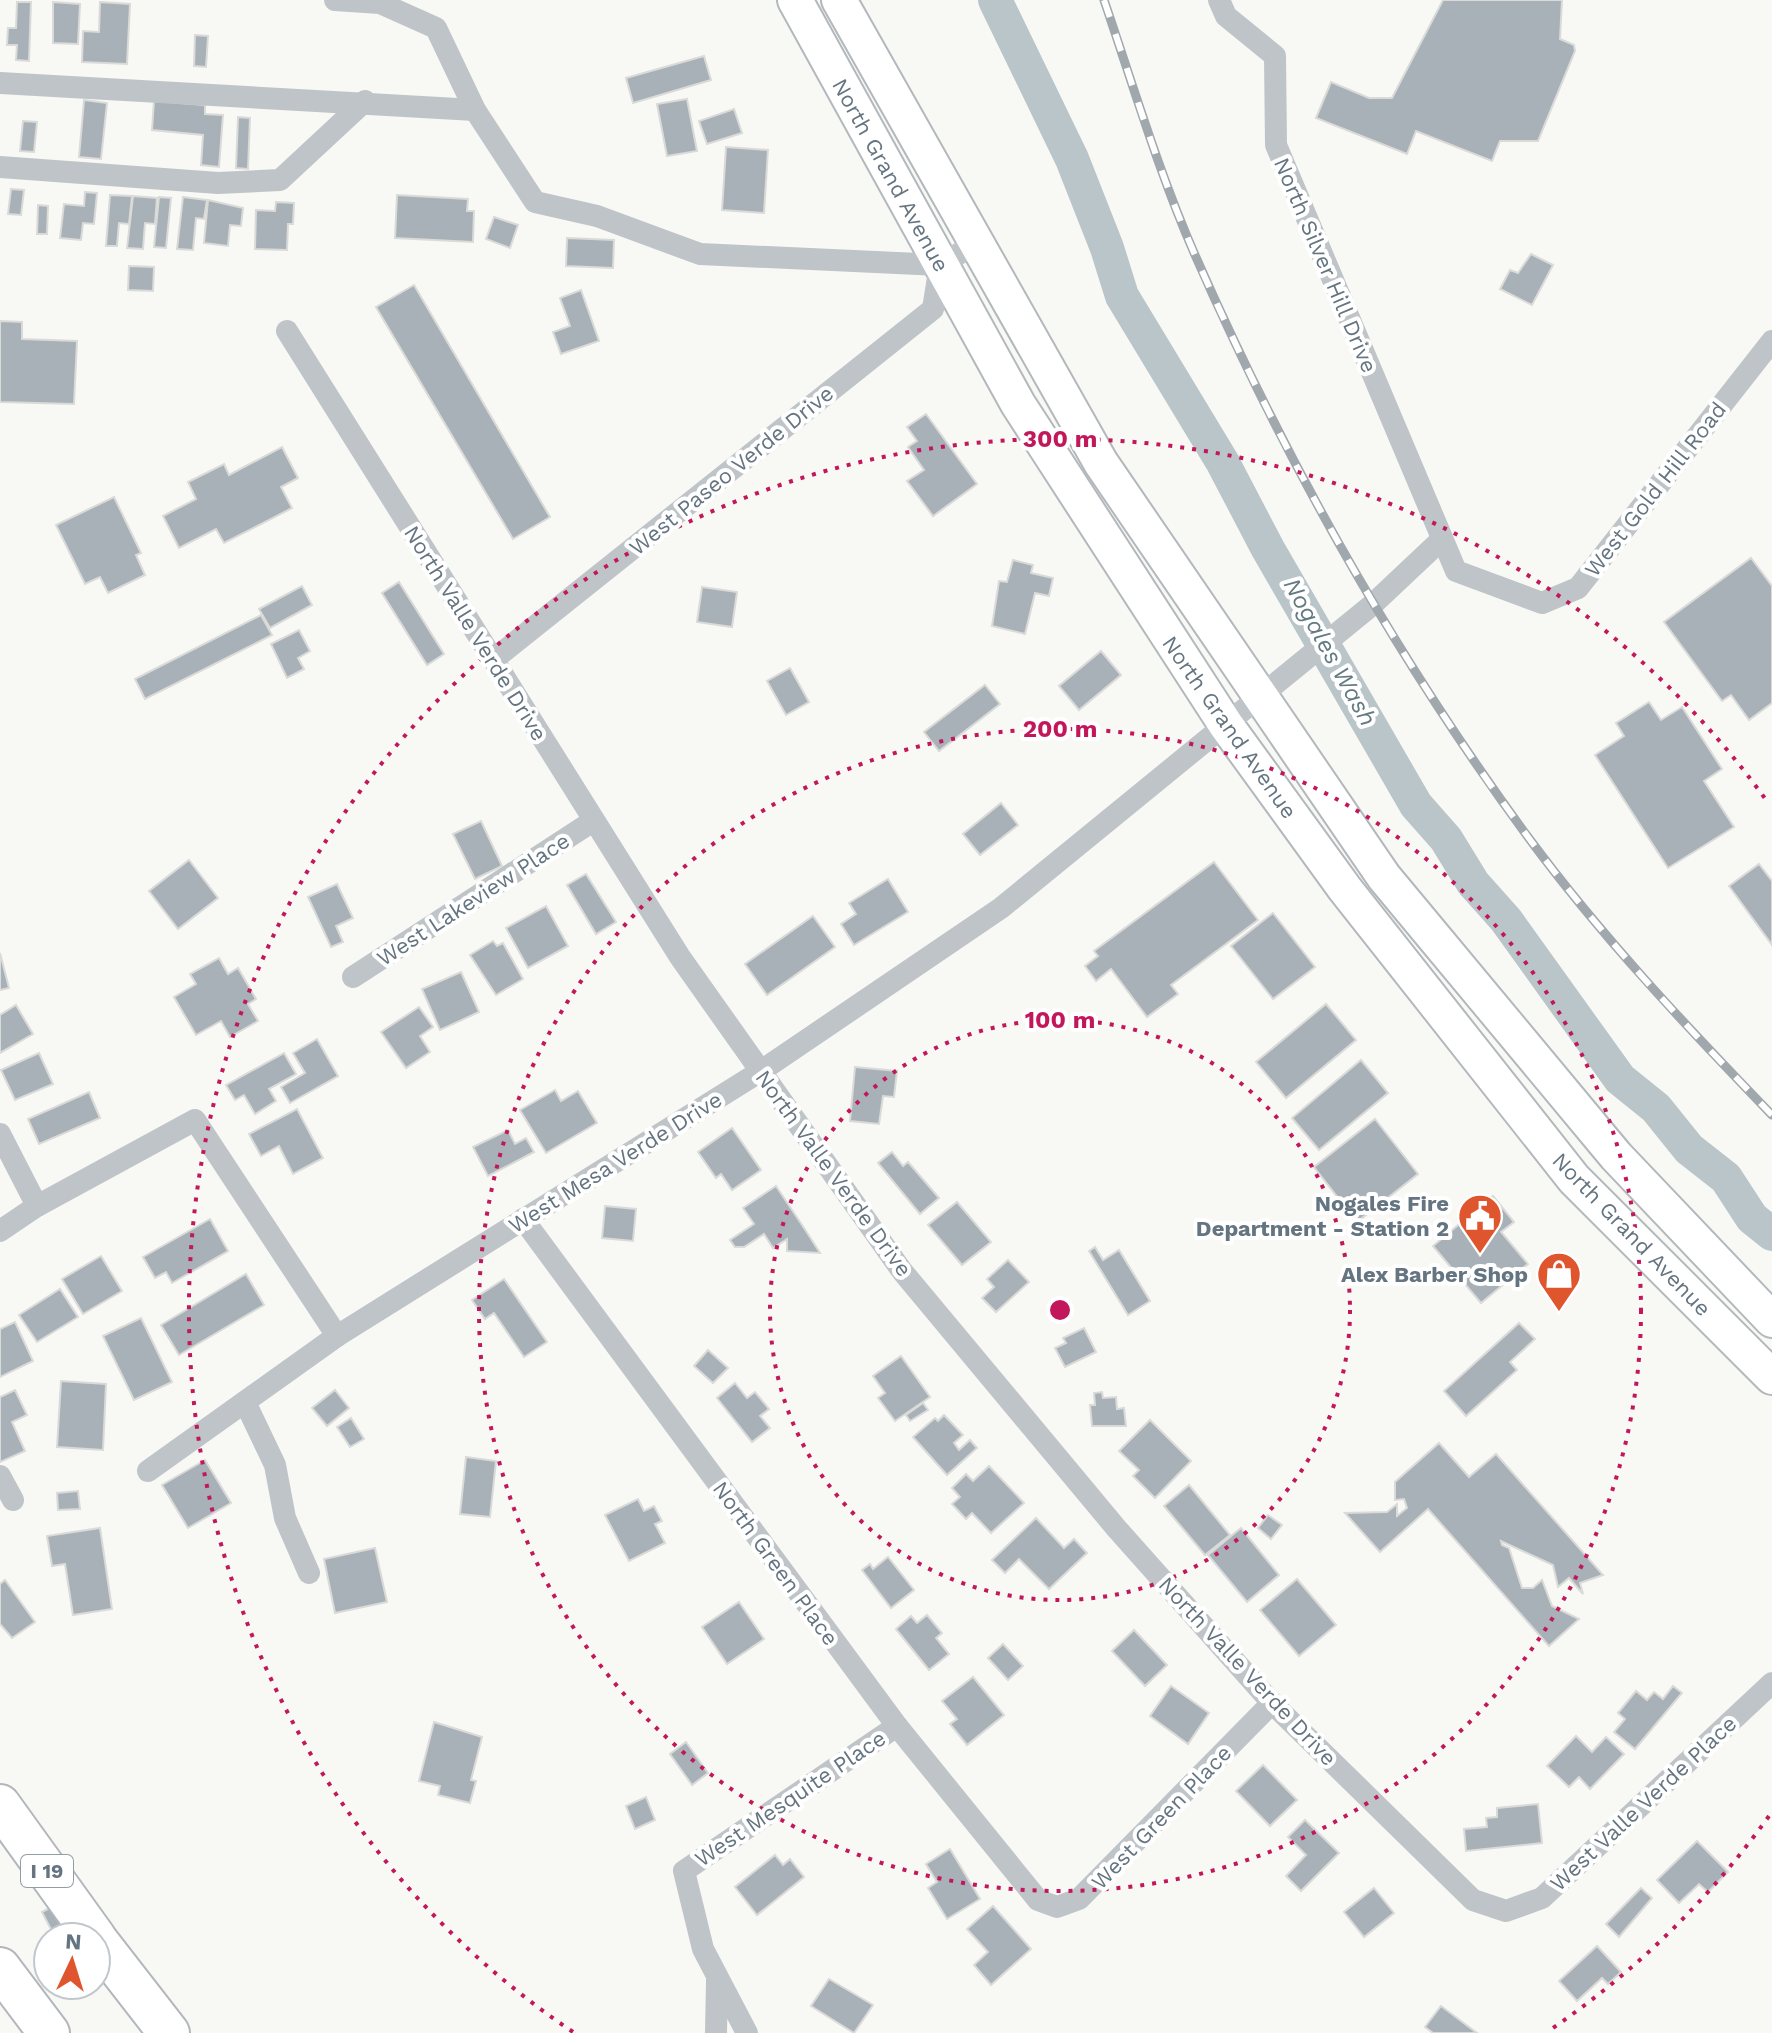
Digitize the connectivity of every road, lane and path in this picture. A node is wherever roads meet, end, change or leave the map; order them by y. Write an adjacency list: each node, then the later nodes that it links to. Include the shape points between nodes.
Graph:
1 (335, 0): 7 (street, via 380,3 436,28)
2 (795, 0): 10 (main road, North Grand Avenue)
3 (839, 0): 9 (main road, North Grand Avenue)
4 (1219, 0): 13 (street, North Silver Hill Drive, via 1226,16 1275,56 1276,145)
5 (0, 83): 6 (street)
6 (365, 101): 7 (street); 8 (street, via 280,180 218,183)
7 (475, 110): 10 (street, via 535,202 597,216 700,254)
8 (0, 167)
9 (975, 244): 10 (street); 15 (main road, North Grand Avenue, via 1101,463)
10 (940, 265): 14 (street, West Paseo Verde Drive, via 933,309); 16 (main road, North Grand Avenue, via 1018,404)
11 (287, 331): 14 (street, North Valle Verde Drive)
12 (1772, 341): 13 (street, West Gold Hill Road, via 1578,588 1542,603 1456,571)
13 (1440, 541): 15 (street)
14 (494, 659): 17 (street, North Valle Verde Drive)
15 (1261, 697): 16 (street); 24 (main road, North Grand Avenue, via 1403,900 1616,1156)
16 (1226, 725): 19 (street, West Mesa Verde Drive, via 1001,908); 26 (main road, North Grand Avenue, via 1345,889 1574,1179)
17 (593, 821): 18 (street, West Lakeview Place); 19 (street, North Valle Verde Drive)
18 (353, 977)
19 (761, 1071): 22 (street, West Mesa Verde Drive); 33 (street, North Valle Verde Drive, via 902,1271 1117,1529)
20 (0, 1134): 21 (street)
21 (37, 1206): 23 (street); 25 (street, via 195,1120)
22 (523, 1219): 25 (street, West Mesa Verde Drive); 34 (street, North Green Place)
23 (0, 1231)
24 (1772, 1320)
25 (337, 1336): 27 (street, West Mesa Verde Drive)
26 (1772, 1377)
27 (245, 1402): 28 (street, West Mesa Verde Drive); 31 (street, via 275,1465 285,1518)
28 (148, 1471)
29 (0, 1476): 30 (street)
30 (13, 1500)
31 (309, 1573)
32 (1772, 1683): 37 (street, West Valle Verde Place, via 1542,1898)
33 (1272, 1703): 36 (street, West Green Place, via 1079,1899 1057,1907); 37 (street, North Valle Verde Drive, via 1473,1900)
34 (897, 1726): 36 (street, North Green Place); 41 (street, West Mesquite Place, via 684,1871 703,1949)
35 (0, 1805): 38 (highway, I 19)
36 (1038, 1900)
37 (1506, 1911)
38 (83, 1921)
39 (112, 1960): 43 (highway, I 19)
40 (0, 1968): 42 (highway)
41 (717, 1976): 44 (street); 45 (street)
42 (49, 2033)
43 (169, 2033)
44 (716, 2033)
45 (747, 2033)

